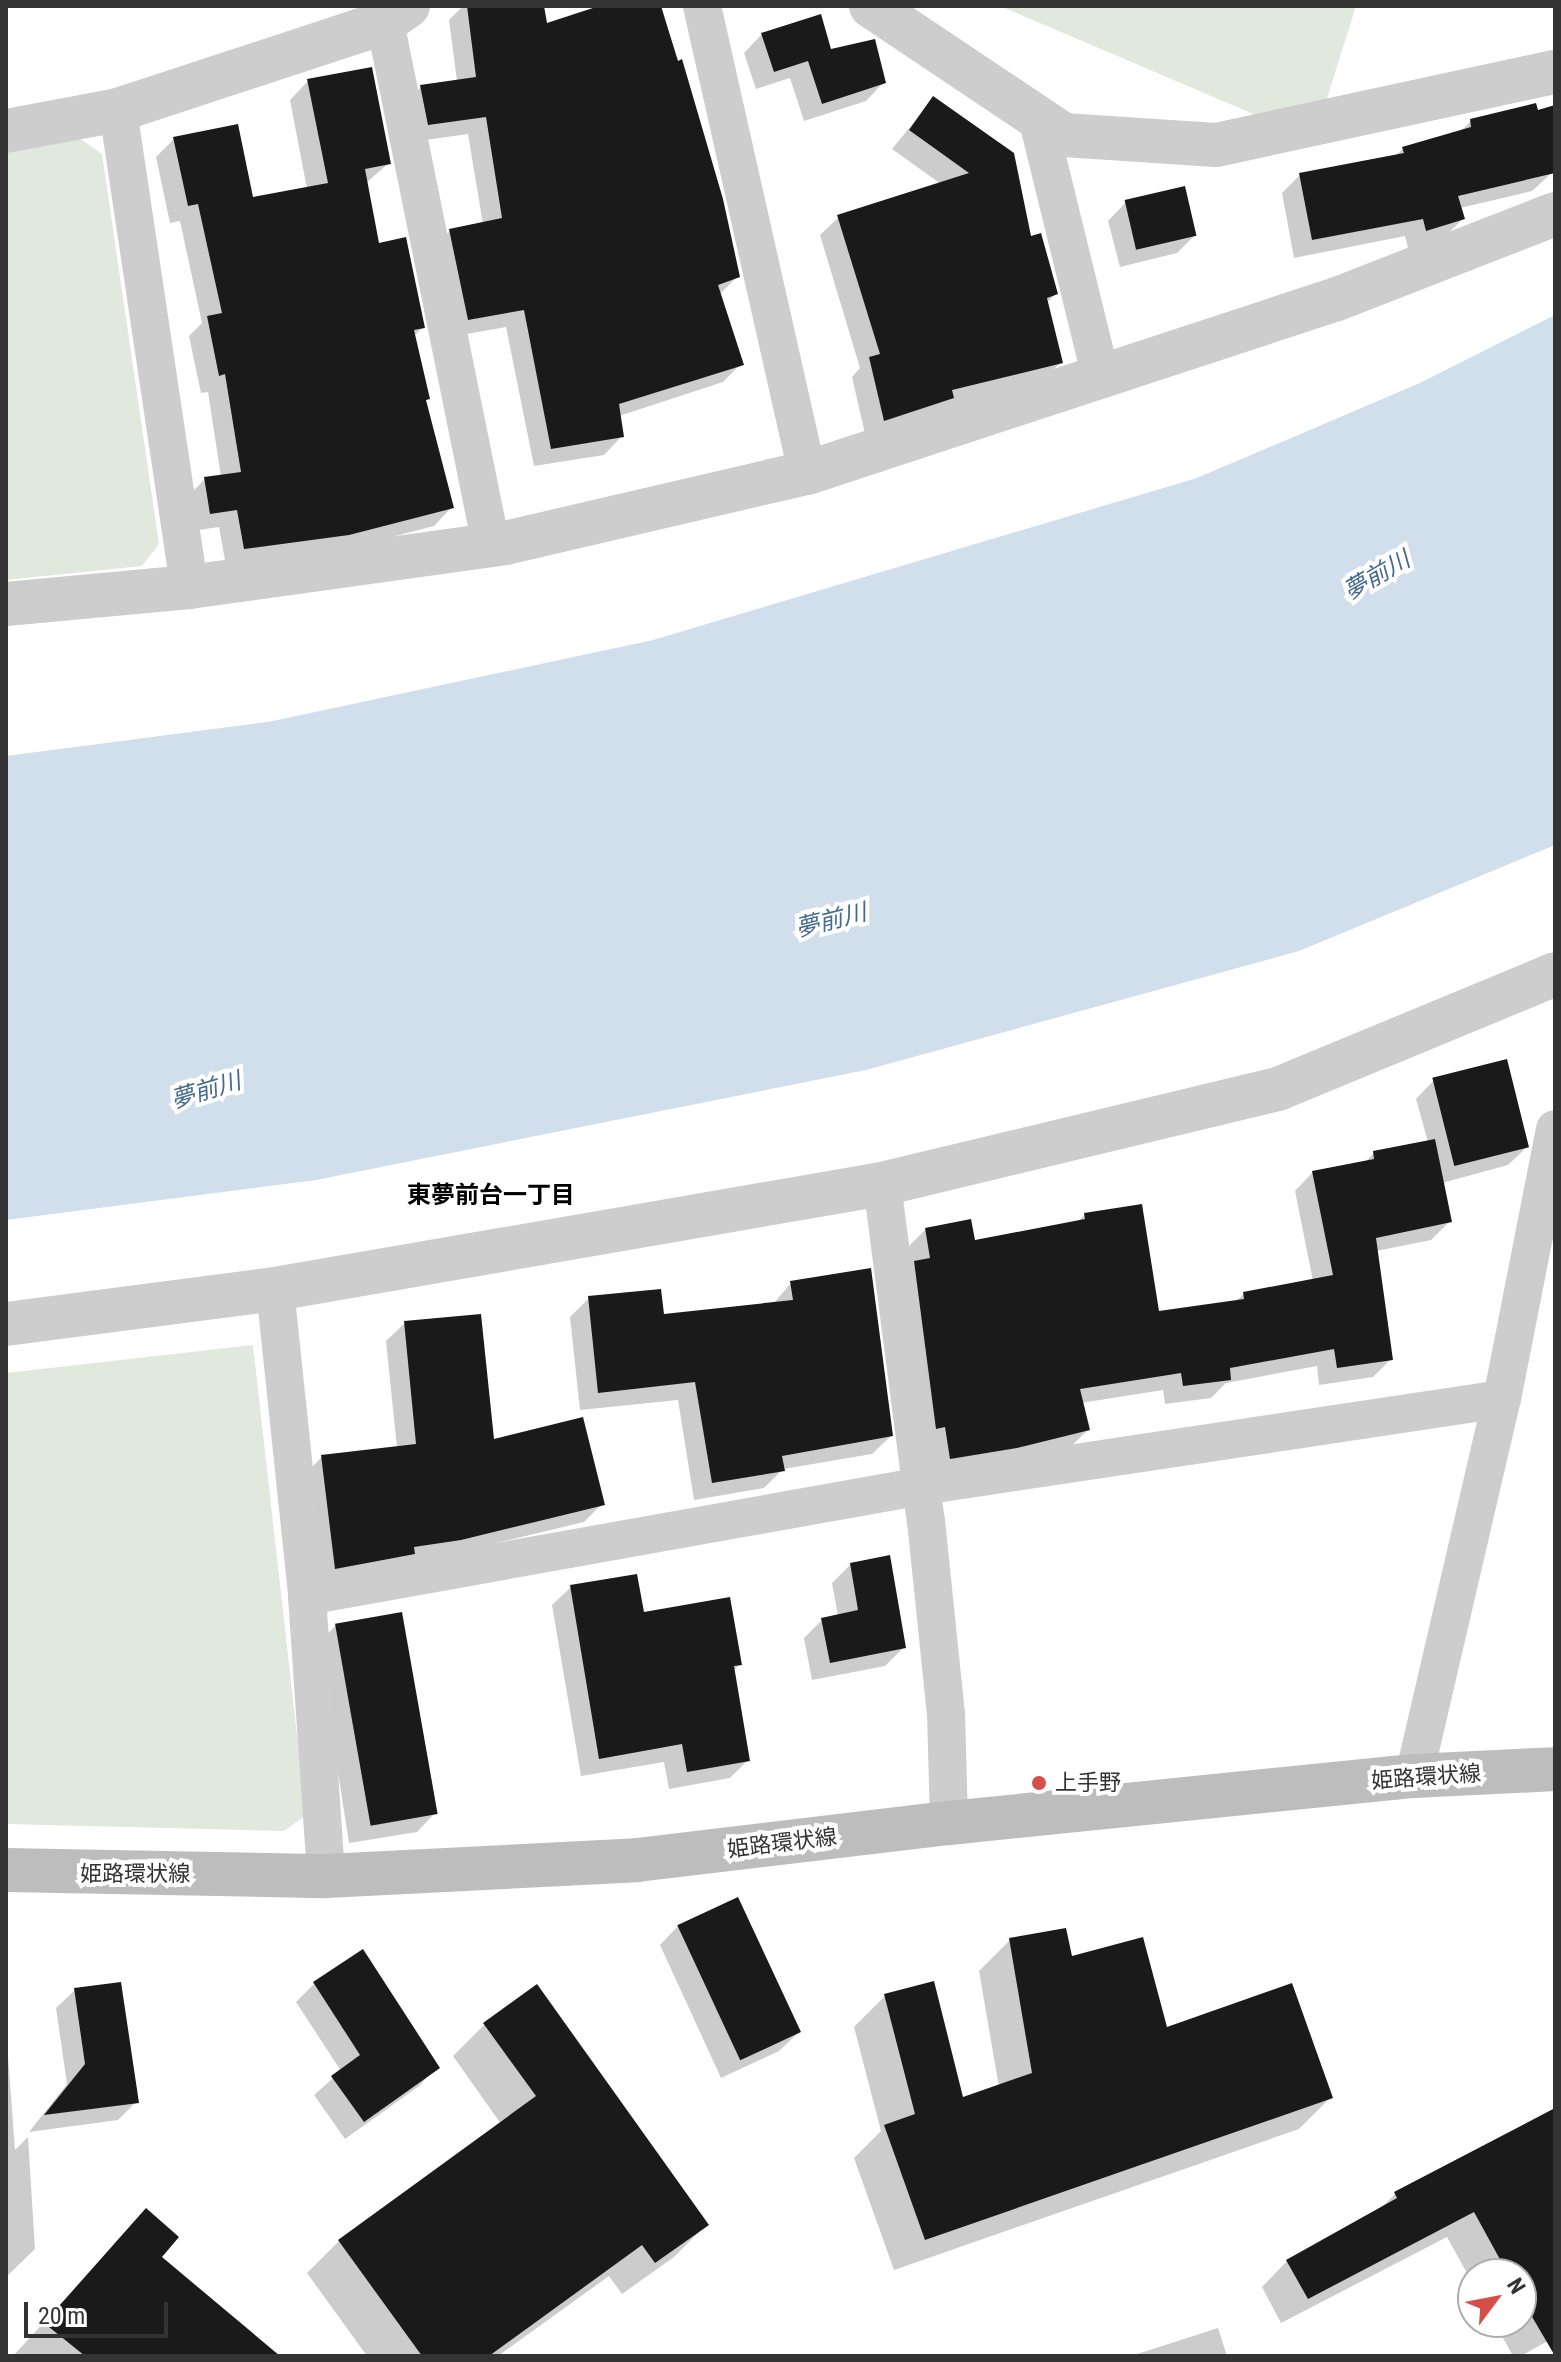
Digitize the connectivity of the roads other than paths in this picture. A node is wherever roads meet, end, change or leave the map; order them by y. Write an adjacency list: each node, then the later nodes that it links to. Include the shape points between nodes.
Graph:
1 (702, 6): 10 (street)
2 (871, 6): 6 (street)
3 (396, 14): 5 (street); 11 (street)
4 (1555, 72): 6 (street, via 1216,145 1064,135)
5 (118, 110): 7 (street); 12 (street)
6 (1037, 117): 9 (street)
7 (6, 131)
8 (1555, 214): 9 (street, via 1337,299)
9 (1101, 377): 10 (street)
10 (807, 473): 11 (street)
11 (491, 545): 12 (street)
12 (189, 587): 13 (street)
13 (6, 604)
14 (1555, 974): 16 (street, via 1278,1089)
15 (1555, 1129): 19 (street)
16 (882, 1184): 17 (street); 20 (street)
17 (275, 1289): 18 (street); 21 (street)
18 (6, 1324)
19 (1502, 1399): 20 (street); 23 (street)
20 (922, 1486): 21 (street); 24 (street, via 946,1713)
21 (307, 1596): 26 (street)
22 (1555, 1769): 23 (main road, 姫路環状線)
23 (1414, 1776): 24 (main road, 姫路環状線)
24 (949, 1823): 26 (main road, 姫路環状線, via 637,1860)
25 (6, 1870): 26 (main road, 姫路環状線)
26 (326, 1876)

